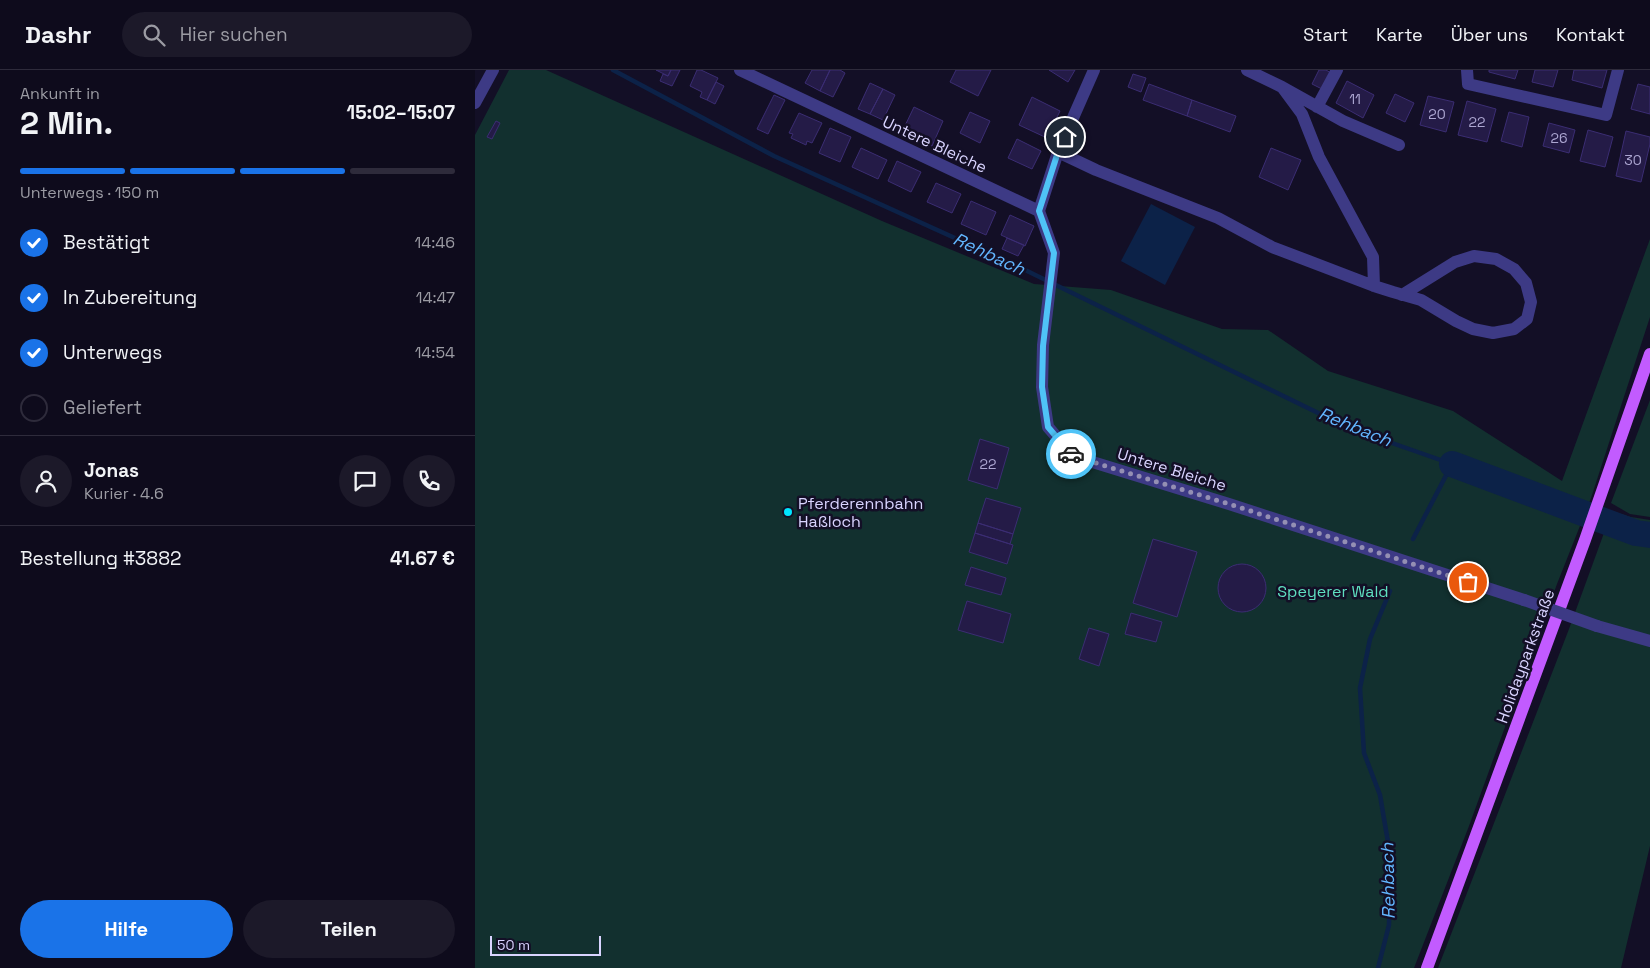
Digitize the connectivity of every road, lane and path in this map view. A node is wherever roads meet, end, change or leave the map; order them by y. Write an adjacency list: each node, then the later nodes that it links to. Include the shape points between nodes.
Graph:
1 (493, 70): 9 (street)
2 (740, 70): 13 (street, Untere Bleiche)
3 (1094, 70): 12 (street)
4 (1247, 70): 8 (street)
5 (1337, 70): 10 (street)
6 (1467, 70): 7 (street, via 1468,84 1606,115)
7 (1618, 70)
8 (1282, 87): 10 (street); 14 (street, via 1302,114 1319,158 1373,257)
9 (476, 97)
10 (1317, 106): 11 (street, via 1343,121)
11 (1399, 144)
12 (1058, 152): 13 (street); 14 (street, via 1218,218 1272,247)
13 (1039, 211): 17 (street, Untere Bleiche, bridge, via 1054,253 1043,346 1042,387 1048,427 1073,456)
14 (1374, 286): 15 (street)
15 (1402, 295): 15 (street, via 1421,300 1473,329 1493,333 1514,329 1527,319 1531,302 1526,284 1514,269 1496,259 1474,256 1455,262)
16 (1650, 354): 18 (main road, Holidayparkstraße)
17 (1650, 641)
18 (1427, 968)

